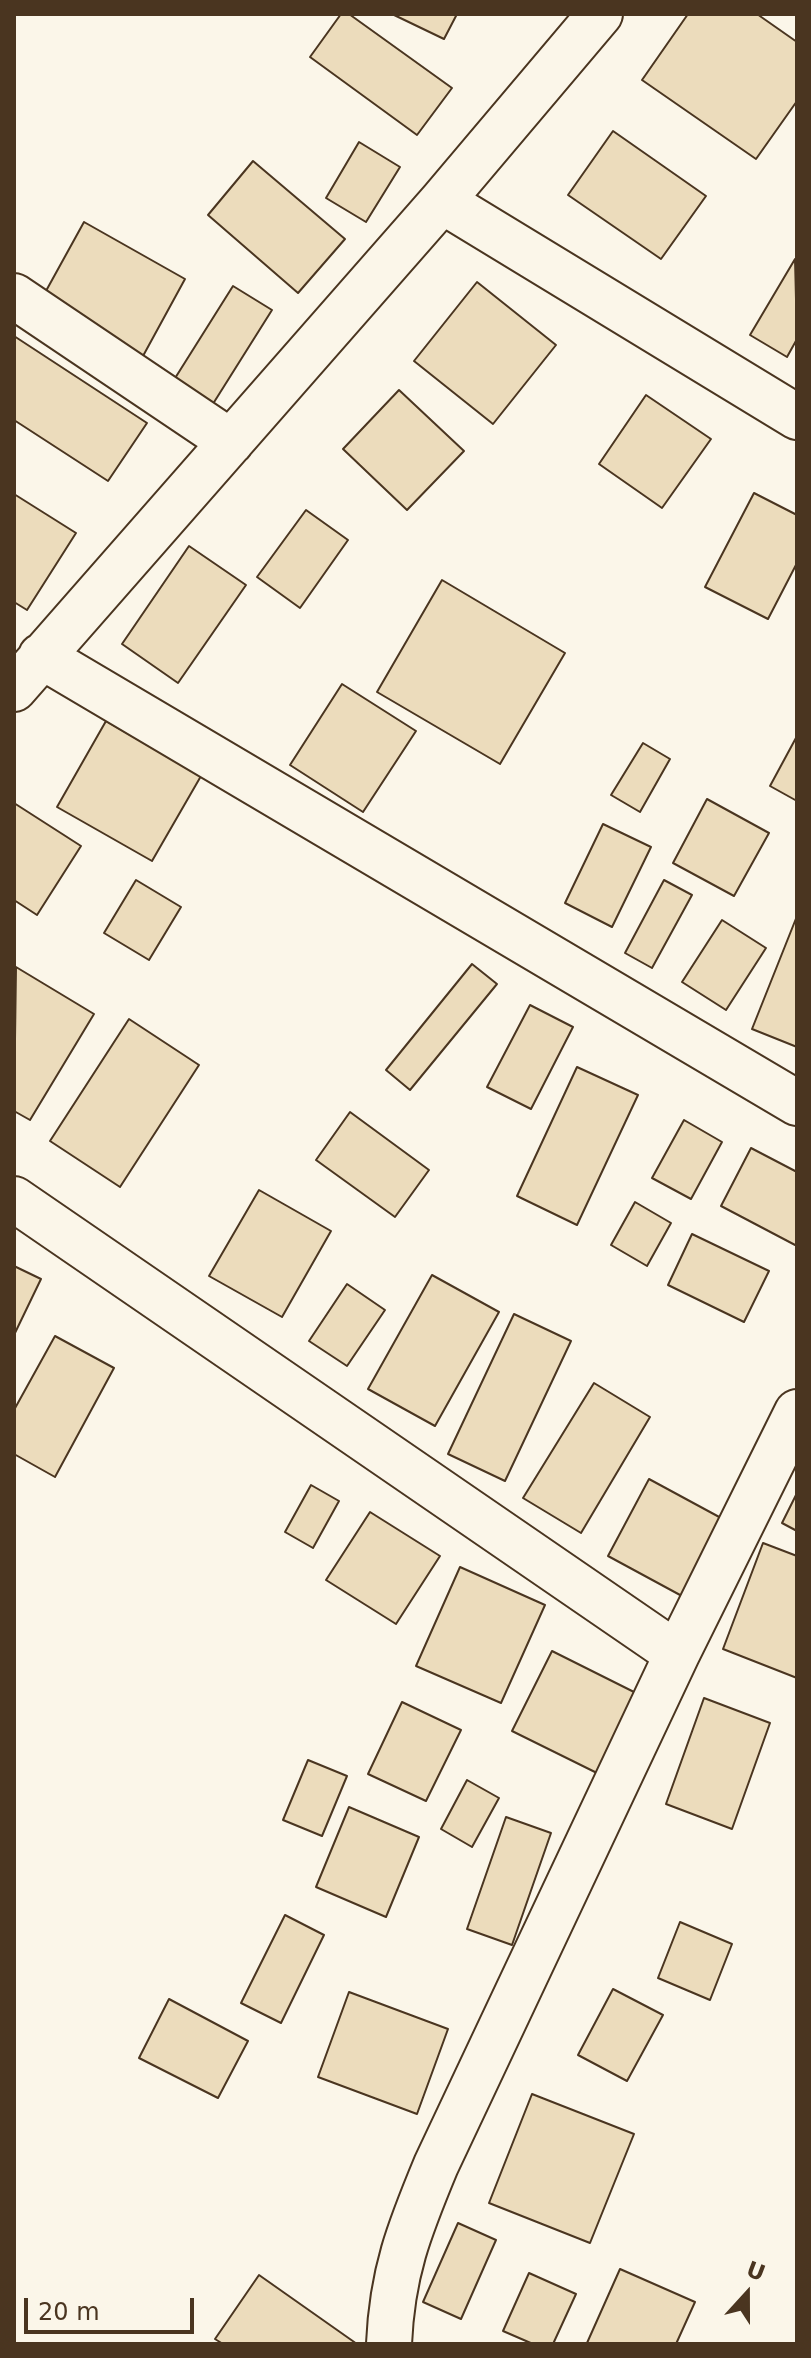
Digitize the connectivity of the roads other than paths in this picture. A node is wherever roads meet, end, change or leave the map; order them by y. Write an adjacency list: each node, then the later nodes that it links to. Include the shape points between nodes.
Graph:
1 (600, 14): 2 (street)
2 (442, 201): 4 (street); 5 (street)
3 (14, 296): 5 (street)
4 (797, 417)
5 (231, 442): 6 (street)
6 (28, 673): 7 (street)
7 (797, 1103)
8 (14, 1199): 10 (street)
9 (797, 1412): 10 (street)
10 (677, 1654): 11 (street, via 436,2165 397,2273)
11 (389, 2344)

